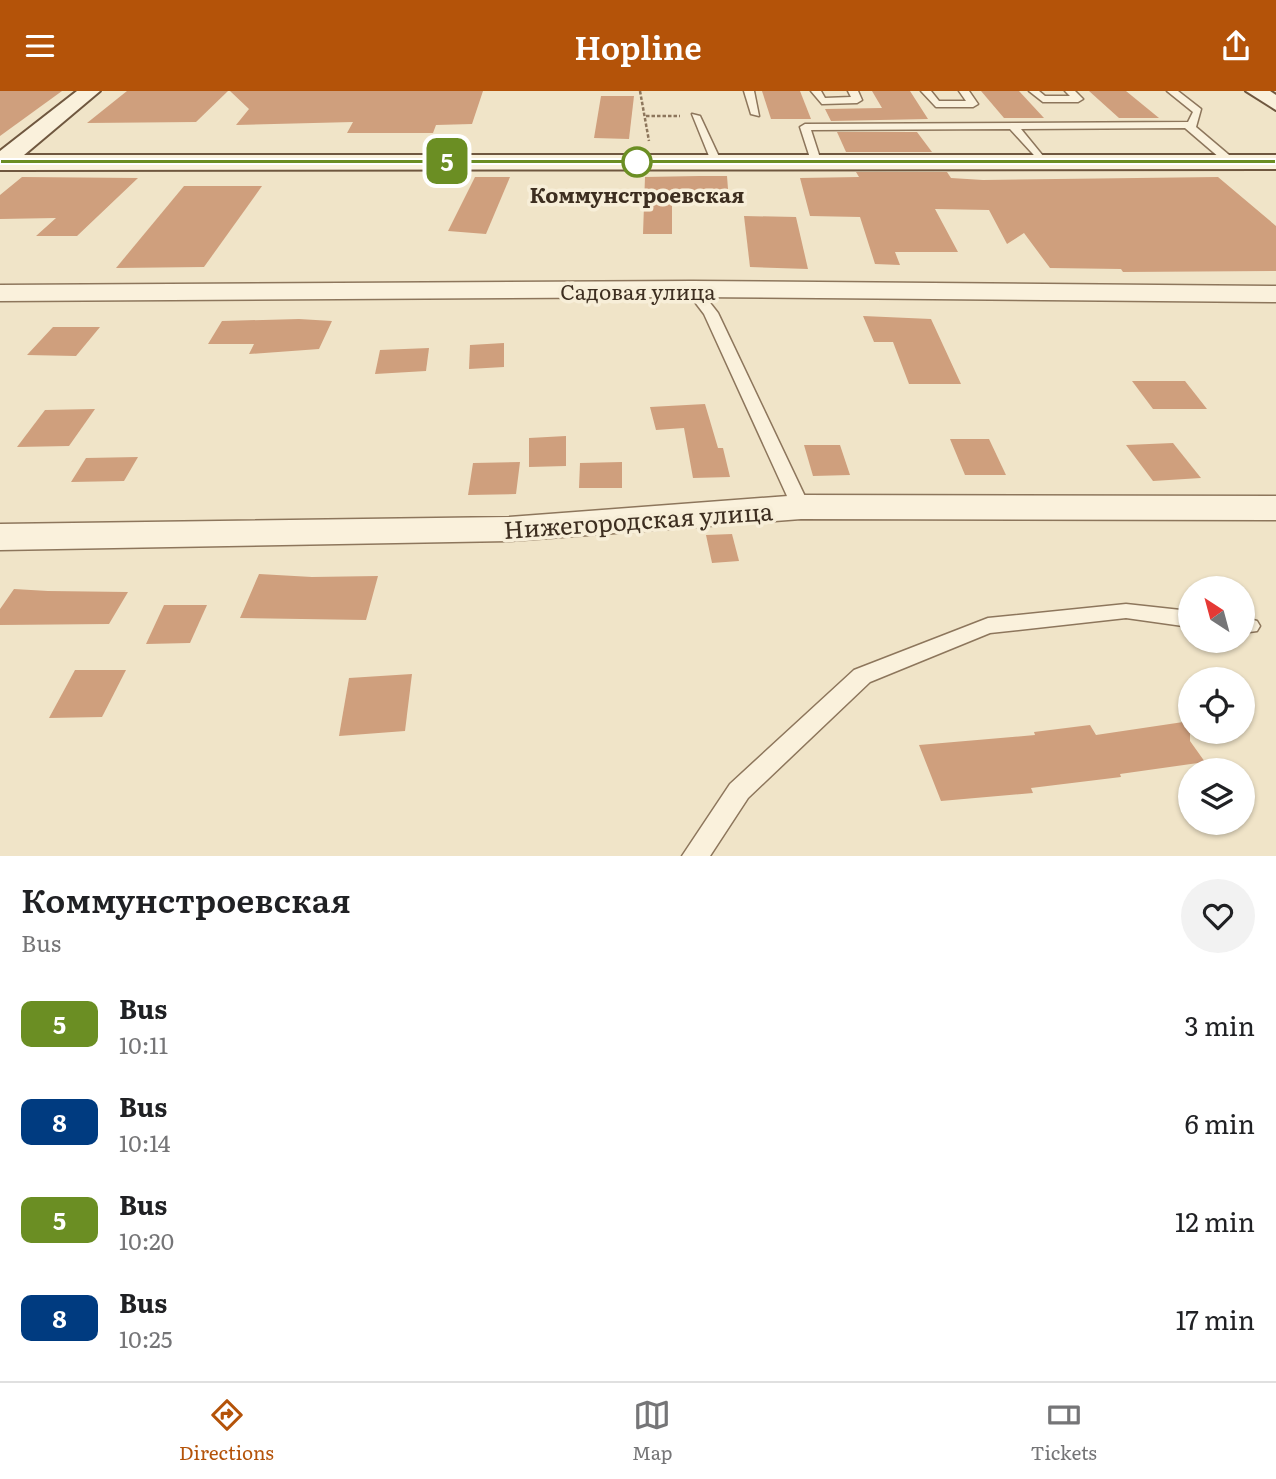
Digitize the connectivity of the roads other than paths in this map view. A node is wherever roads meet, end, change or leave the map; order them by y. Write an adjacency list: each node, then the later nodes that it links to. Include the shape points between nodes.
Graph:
1 (90, 91): 19 (main road)
2 (749, 91): 13 (lane)
3 (816, 91): 4 (lane, via 821,101 857,100)
4 (853, 91)
5 (926, 91): 6 (lane, via 936,104 973,103)
6 (964, 91)
7 (1034, 91): 8 (lane, via 1043,99 1078,99)
8 (1070, 91)
9 (1172, 91): 11 (lane); 15 (lane, via 1198,111 1192,125)
10 (1256, 91): 12 (main road)
11 (1162, 92)
12 (1276, 104)
13 (756, 114)
14 (695, 116): 17 (lane)
15 (1187, 125): 16 (lane); 21 (lane)
16 (1013, 126): 18 (lane, via 805,127); 20 (lane)
17 (716, 161): 18 (main road); 19 (main road)
18 (816, 161): 20 (main road)
19 (0, 162)
20 (1043, 162): 21 (main road)
21 (1231, 162): 22 (main road)
22 (1276, 162)
23 (692, 289): 24 (street, Садовая улица); 25 (street, Садовая улица); 26 (lane, via 711,313)
24 (0, 293)
25 (1276, 294)
26 (801, 507): 27 (street, Нижегородская улица); 28 (street, Нижегородская улица, via 509,529)
27 (1276, 508)
28 (0, 537)
29 (1178, 618): 30 (lane, via 1126,611 988,626 862,676 739,791)
30 (695, 856)

